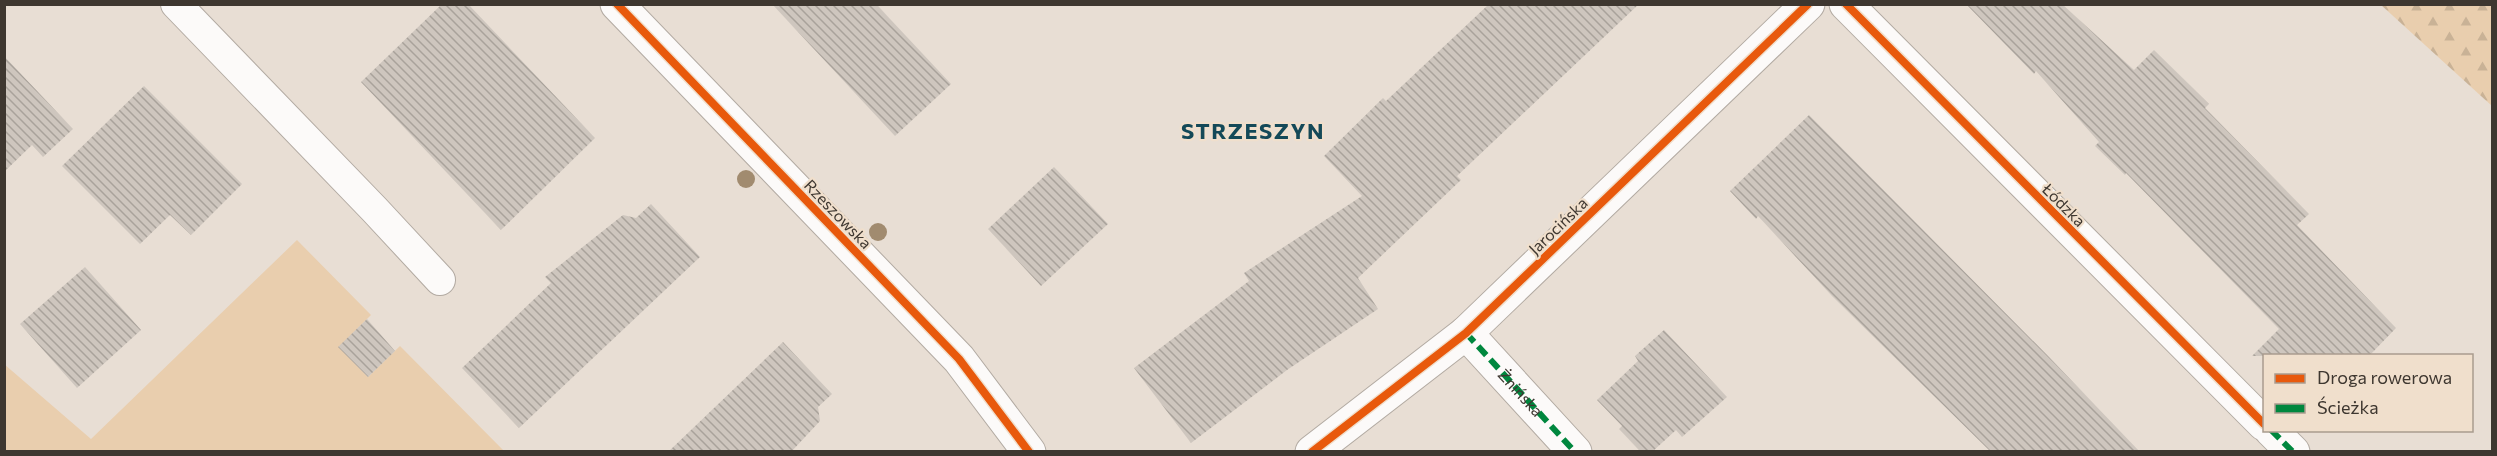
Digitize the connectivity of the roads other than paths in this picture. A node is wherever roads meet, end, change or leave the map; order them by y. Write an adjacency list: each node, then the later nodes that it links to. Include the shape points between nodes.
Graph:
1 (176, 4): 5 (lane)
2 (617, 4): 9 (street, Rzeszowska, via 959,358)
3 (1809, 4): 6 (street, Jarocińska)
4 (1846, 4): 7 (street, Łódzka)
5 (440, 280)
6 (1466, 333): 10 (street, Jarocińska); 11 (street, Żnińska)
7 (2263, 422)
8 (2273, 432): 12 (street)
9 (1029, 452)
10 (1312, 452)
11 (1575, 452)
12 (2293, 452)

